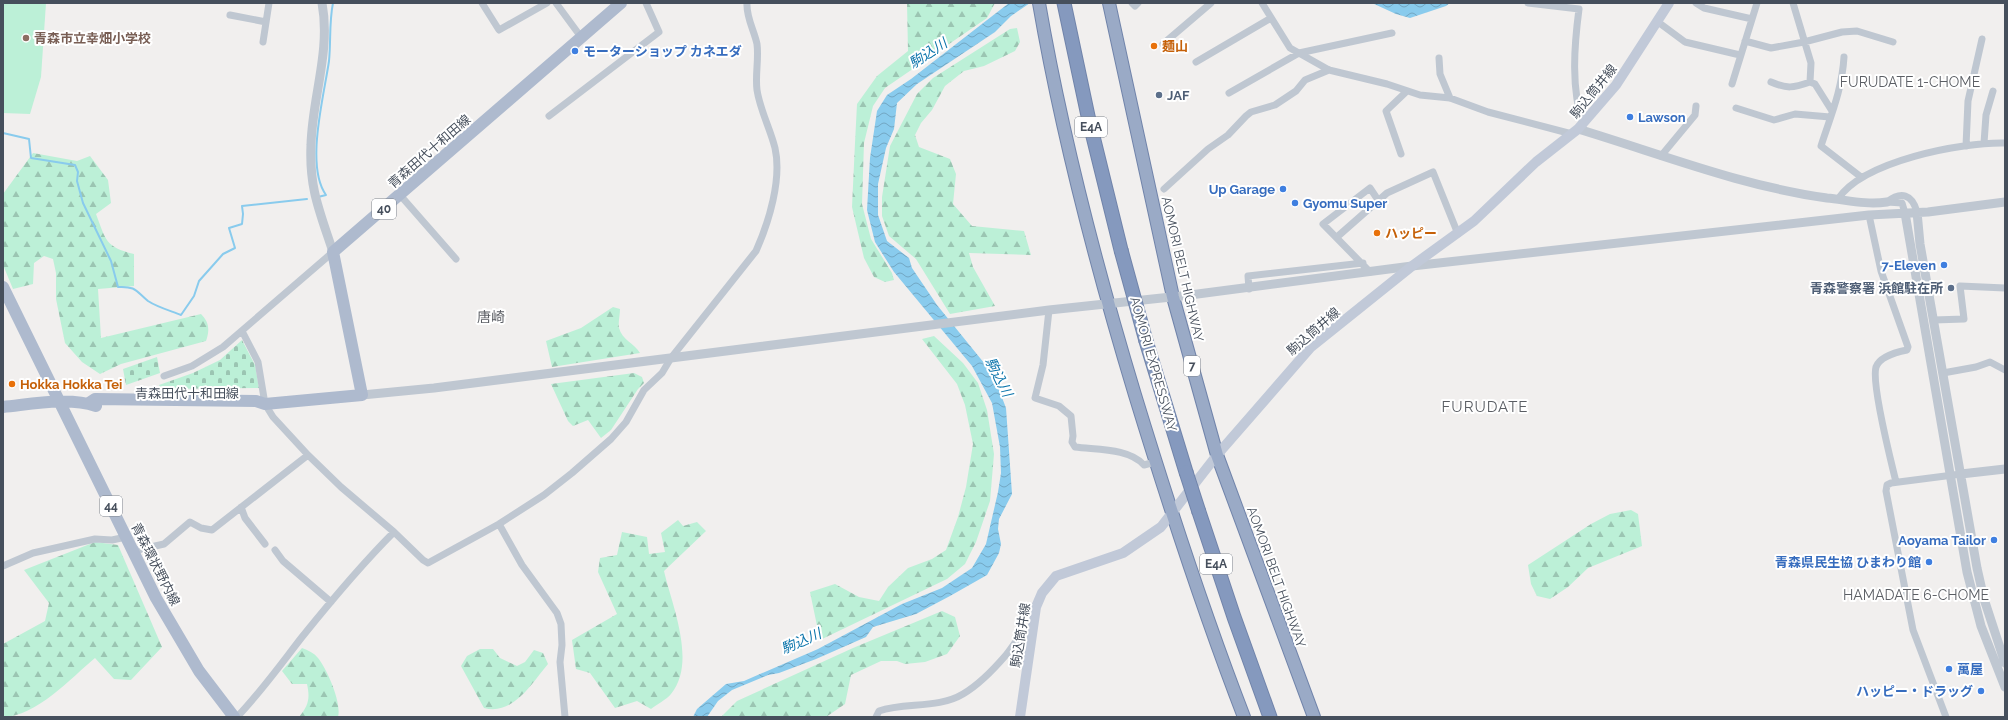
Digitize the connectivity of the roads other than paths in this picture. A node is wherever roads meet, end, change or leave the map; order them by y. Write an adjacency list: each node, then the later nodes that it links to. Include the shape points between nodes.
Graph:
1 (269, 3): 24 (street)
2 (322, 3): 69 (street, via 324,34 311,163 317,208)
3 (482, 3): 4 (street, via 499,30)
4 (547, 3)
5 (556, 3): 27 (street)
6 (621, 3): 27 (main road, 青森田代十和田線 / 40)
7 (646, 3): 50 (street, via 659,32)
8 (746, 3): 84 (street, via 757,44 757,89 775,148 776,178 773,197 756,251)
9 (1064, 3): 117 (highway, AOMORI EXPRESSWAY / E4A, bridge, via 1088,116 1146,341 1199,512)
10 (1109, 3): 79 (highway, AOMORI BELT HIGHWAY / 7)
11 (1132, 3): 12 (street, via 1135,6)
12 (1138, 3)
13 (1211, 3): 33 (street)
14 (1262, 3): 22 (street)
15 (1528, 3): 51 (street, via 1579,9 1574,49)
16 (1669, 3): 25 (main road, 駒込筒井線)
17 (1696, 3): 23 (street, via 1704,8)
18 (1757, 3): 23 (street)
19 (1792, 3): 31 (street)
20 (1040, 7): 80 (highway, via 1069,152)
21 (230, 15): 24 (street)
22 (1270, 18): 34 (street, via 1290,48); 38 (street)
23 (1752, 19): 29 (street)
24 (266, 22): 30 (street)
25 (1658, 22): 35 (street, via 1685,42); 51 (main road, 駒込筒井線, via 1616,85)
26 (1392, 33): 34 (street)
27 (581, 37): 59 (main road, 青森田代十和田線 / 40)
28 (1982, 39): 54 (street, via 1968,101)
29 (1745, 41): 31 (street, via 1771,48); 35 (street)
30 (263, 42)
31 (1804, 42): 32 (street, via 1842,32 1857,31); 41 (street, via 1810,63)
32 (1893, 42)
33 (1163, 44)
34 (1299, 53): 39 (street); 45 (street)
35 (1740, 55): 42 (street)
36 (1844, 57): 49 (street, via 1838,100)
37 (1439, 58): 46 (street, via 1440,74)
38 (1196, 62)
39 (1329, 70): 43 (street); 58 (street, via 1305,80 1296,91 1275,105 1251,112)
40 (1771, 82): 41 (street, via 1784,88)
41 (1810, 82): 49 (street, via 1815,84)
42 (1732, 84)
43 (1407, 91): 46 (street); 55 (street, via 1386,111)
44 (1993, 91): 53 (street, via 1986,115)
45 (1230, 93)
46 (1450, 98): 51 (street, via 1488,112)
47 (1696, 106): 56 (street, via 1695,115)
48 (1736, 108): 49 (street, via 1774,120 1795,114)
49 (1831, 114): 57 (street, via 1821,146)
50 (549, 116)
51 (1578, 130): 56 (street); 67 (main road, 駒込筒井線, via 1536,162)
52 (2005, 141): 53 (street)
53 (1984, 143): 54 (street)
54 (1966, 146): 57 (street, via 1901,160)
55 (1401, 154)
56 (1661, 156): 60 (street, via 1768,187)
57 (1860, 177): 60 (street, via 1842,192)
58 (1164, 190)
59 (400, 195): 69 (main road, 青森田代十和田線 / 40); 70 (street)
60 (1838, 199): 62 (street, via 1870,204)
61 (1378, 200): 67 (street, via 1399,186 1433,172); 68 (street); 68 (street, via 1370,188 1323,224)
62 (1887, 202): 64 (street, via 1895,197 1906,196 1913,201); 65 (street, via 1902,203)
63 (2005, 202): 64 (street)
64 (1916, 212): 65 (street); 82 (street)
65 (1905, 213): 66 (street); 97 (street)
66 (1869, 215): 72 (street); 98 (street, via 1881,271 1908,347 1907,350 1894,353 1876,368 1878,395)
67 (1458, 234): 72 (main road, 駒込筒井線)
68 (1337, 238): 71 (street)
69 (333, 252): 83 (street); 88 (main road)
70 (456, 259)
71 (1363, 263): 73 (street); 74 (street)
72 (1412, 266): 74 (street); 93 (main road, 駒込筒井線, via 1310,347)
73 (1314, 269): 75 (street); 78 (street, via 1248,276)
74 (1370, 272): 75 (street)
75 (1314, 279): 78 (street)
76 (3, 287): 89 (main road, 青森環状野内線 / 44)
77 (2005, 288): 82 (street, via 1960,286 1964,319)
78 (1249, 289): 79 (street)
79 (1173, 297): 80 (street); 93 (highway, AOMORI BELT HIGHWAY / 7)
80 (1107, 304): 81 (street); 94 (highway)
81 (1049, 310): 84 (street); 94 (street, via 1043,365 1035,398 1059,406 1071,416 1072,442 1075,447 1124,453 1138,459 1144,465)
82 (1934, 320): 86 (street)
83 (242, 331): 87 (street, via 207,358); 90 (street, via 259,366)
84 (672, 358): 88 (street); 101 (street, via 662,373 644,390 626,422 611,439 544,495)
85 (2005, 370): 86 (street, via 1990,362)
86 (1943, 373): 96 (street)
87 (164, 376)
88 (362, 395): 90 (main road, 青森田代十和田線)
89 (60, 403): 90 (main road, 青森田代十和田線, via 150,407); 91 (main road, 青森田代十和田線); 103 (main road, 青森環状野内線 / 44)
90 (263, 404): 92 (street)
91 (3, 407)
92 (308, 455): 99 (street); 102 (street)
93 (1217, 455): 100 (main road, 駒込筒井線); 118 (highway, AOMORI BELT HIGHWAY / 7)
94 (1155, 462): 100 (highway)
95 (2005, 469): 96 (street)
96 (1961, 474): 97 (street); 110 (street, via 1983,593)
97 (1951, 476): 98 (street); 111 (street, via 1967,572 1981,626)
98 (1896, 482): 119 (street, via 1887,485 1886,491 1913,630)
99 (240, 507): 104 (street, via 245,518); 106 (street, via 212,530 190,522 164,544)
100 (1172, 514): 109 (main road, 駒込筒井線, via 1161,526 1128,551 1056,576 1038,600); 116 (highway)
101 (499, 524): 102 (street, via 428,563); 113 (street, via 522,565 558,613 561,624 560,662)
102 (394, 532): 108 (street)
103 (126, 537): 106 (main road, 青森環状野内線 / 44); 107 (street, via 112,540 95,539 32,553)
104 (265, 544)
105 (275, 550): 108 (street, via 283,561)
106 (133, 551): 112 (main road, 青森環状野内線 / 44, via 186,650)
107 (3, 566)
108 (331, 602): 112 (street, via 267,685)
109 (1033, 626): 114 (street, via 1024,630 989,673 961,696 934,703 888,708 879,712); 115 (main road, 駒込筒井線)
110 (2005, 663)
111 (2005, 687)
112 (236, 717)
113 (565, 717)
114 (876, 717)
115 (1020, 717)
116 (1244, 717)
117 (1270, 717)
118 (1314, 717)
119 (1946, 717)

